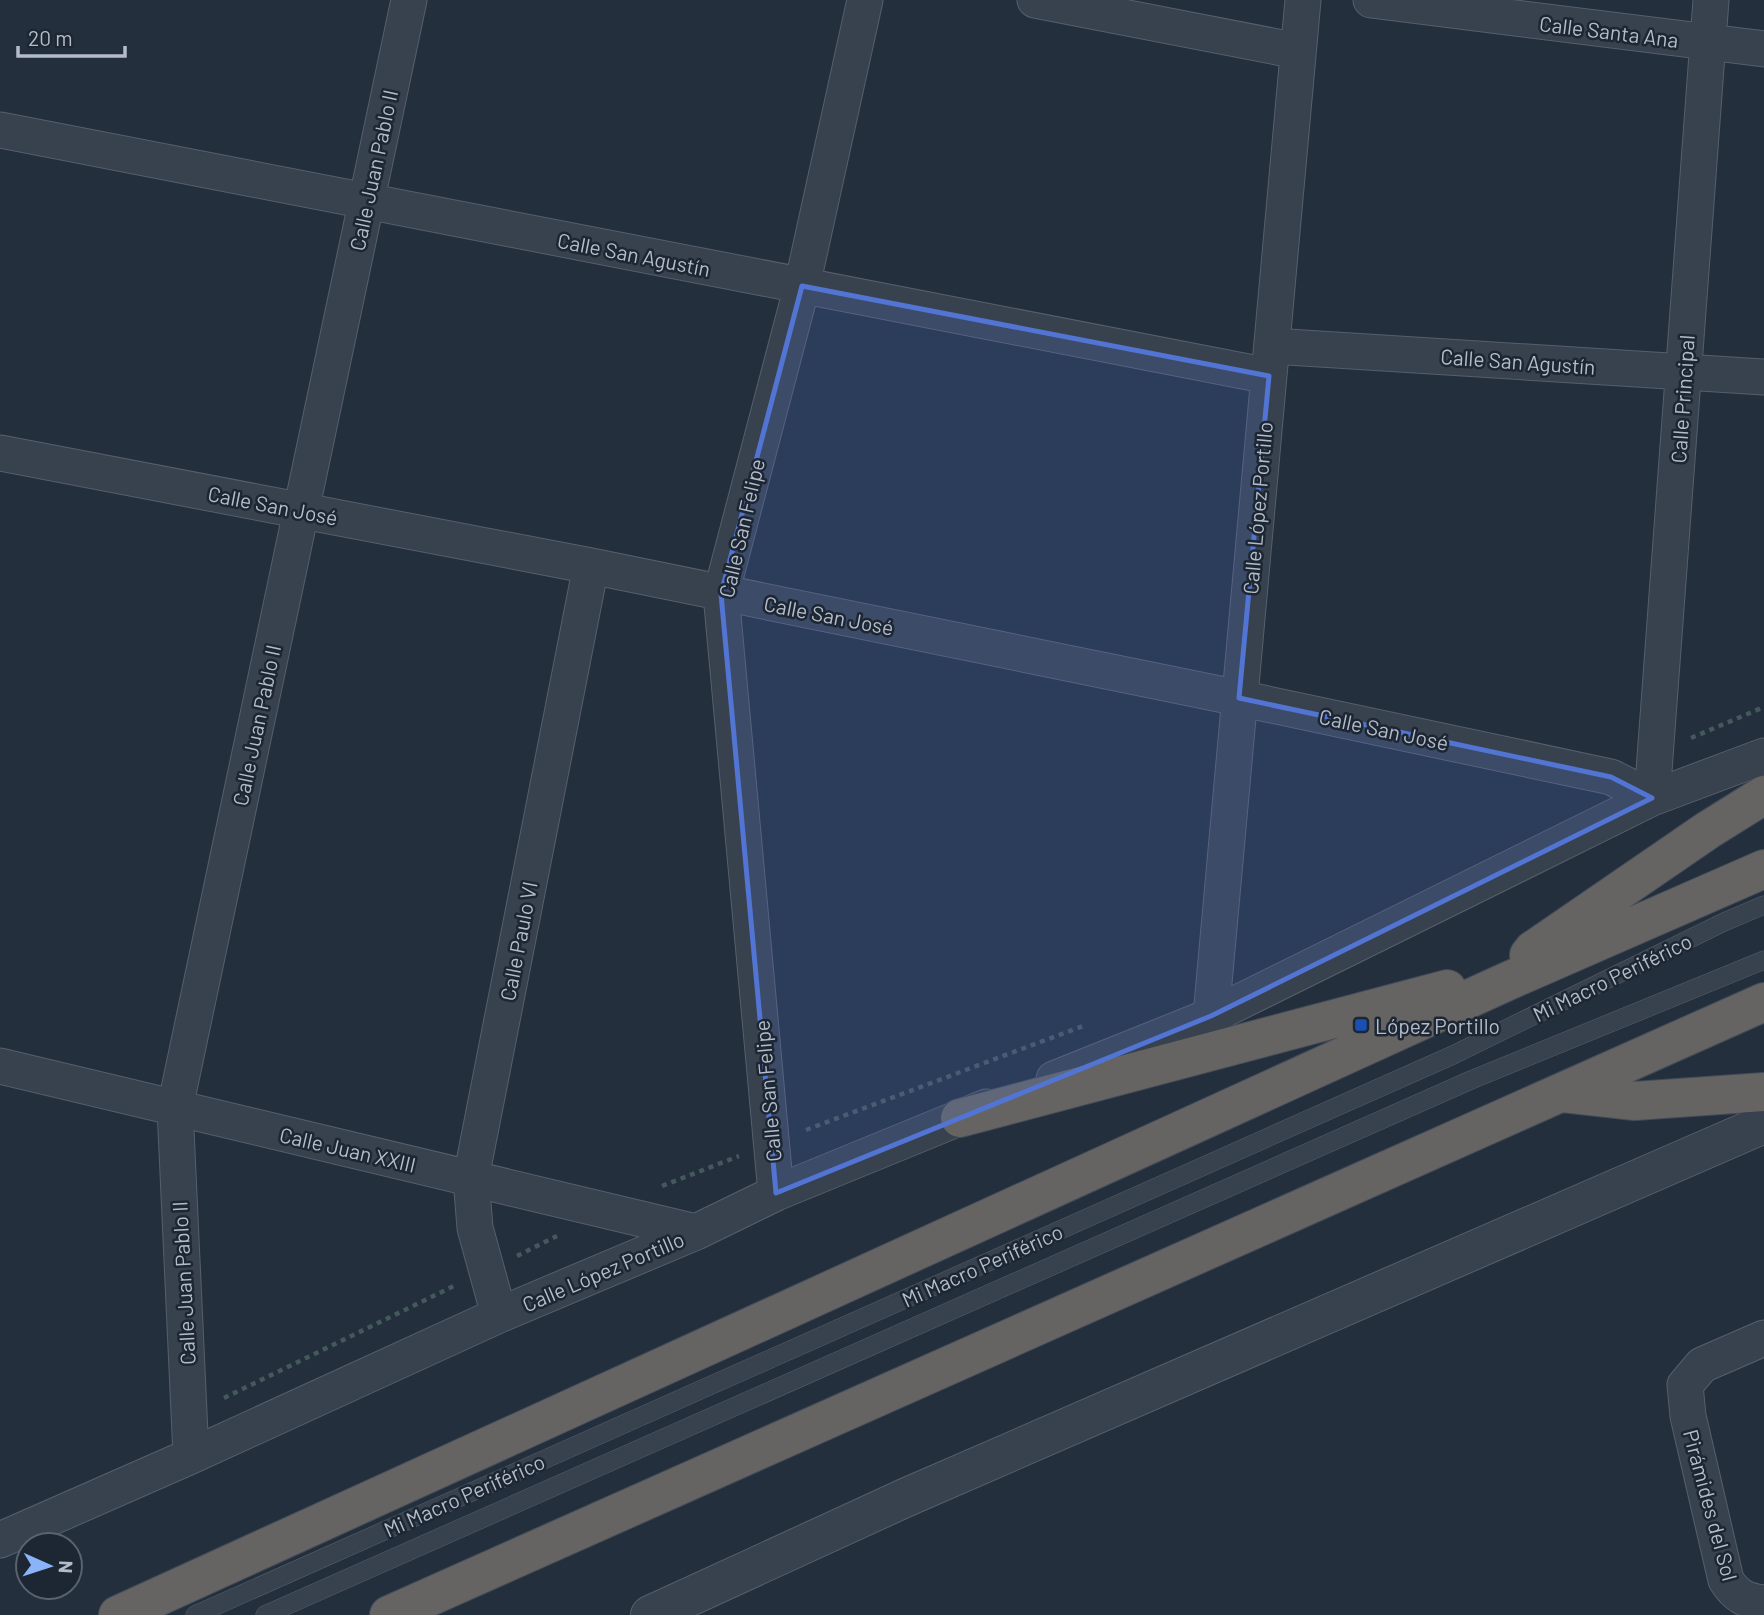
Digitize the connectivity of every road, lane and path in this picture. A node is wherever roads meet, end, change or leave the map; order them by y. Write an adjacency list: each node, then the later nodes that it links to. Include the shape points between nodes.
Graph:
1 (409, 0): 11 (street, Calle Juan Pablo II)
2 (865, 0): 12 (street, Calle San Felipe)
3 (1035, 0): 9 (street)
4 (1303, 0): 9 (street, Calle López Portillo)
5 (1371, 0): 7 (street, Calle Santa Ana)
6 (1711, 0): 7 (street, Calle Principal)
7 (1708, 44): 8 (street, Calle Santa Ana); 14 (street, Calle Principal)
8 (1764, 49)
9 (1298, 51): 13 (street, Calle López Portillo)
10 (0, 130): 11 (street, Calle San Agustín)
11 (367, 202): 12 (street, Calle San Agustín); 17 (street, Calle Juan Pablo II)
12 (802, 286): 13 (street, Calle San Agustín); 19 (street, Calle San Felipe)
13 (1270, 361): 14 (street, Calle San Agustín); 20 (street, Calle López Portillo)
14 (1684, 372): 15 (street, Calle San Agustín); 23 (street, Calle Principal)
15 (1764, 377)
16 (2, 462): 17 (street, Calle San José)
17 (302, 510): 18 (street, Calle San José); 33 (street, Calle Juan Pablo II)
18 (590, 566): 19 (street, Calle San José); 36 (street, Calle Paulo VI)
19 (721, 594): 20 (street, Calle San José); 37 (street, Calle San Felipe)
20 (1239, 698): 23 (street, Calle San José, via 1611,777); 29 (street, Calle López Portillo)
21 (1764, 756): 23 (street, Calle López Portillo)
22 (1764, 795): 27 (highway, via 1533,950)
23 (1652, 798): 29 (street, Calle López Portillo)
24 (1764, 869): 27 (highway)
25 (1764, 905): 46 (lane, Mi Macro Periférico, via 1453,1055)
26 (1764, 960): 47 (lane, Mi Macro Periférico, via 1471,1080)
27 (1508, 981): 34 (highway, via 1475,981); 45 (highway)
28 (1764, 1002): 32 (highway)
29 (1211, 1016): 34 (street, Calle López Portillo)
30 (0, 1066): 33 (street, Calle Juan XXIII)
31 (1764, 1092): 32 (highway, via 1635,1101)
32 (1560, 1093): 44 (highway)
33 (175, 1108): 36 (street, Calle Juan XXIII); 41 (street, Calle Juan Pablo II)
34 (960, 1118): 37 (street, Calle López Portillo)
35 (1764, 1124): 48 (street, via 907,1497)
36 (471, 1178): 38 (street, Calle Juan XXIII); 39 (street, Calle Paulo VI, via 475,1228)
37 (776, 1193): 38 (street, Calle López Portillo)
38 (696, 1232): 39 (street, Calle López Portillo)
39 (499, 1315): 41 (street, Calle López Portillo)
40 (1764, 1338): 43 (street, Pirámides del Sol, via 1702,1365 1685,1385 1726,1580 1744,1599)
41 (191, 1456): 42 (street, Calle López Portillo)
42 (0, 1540)
43 (1764, 1603)
44 (399, 1612)
45 (118, 1615)
46 (195, 1615)
47 (265, 1615)
48 (650, 1615)

